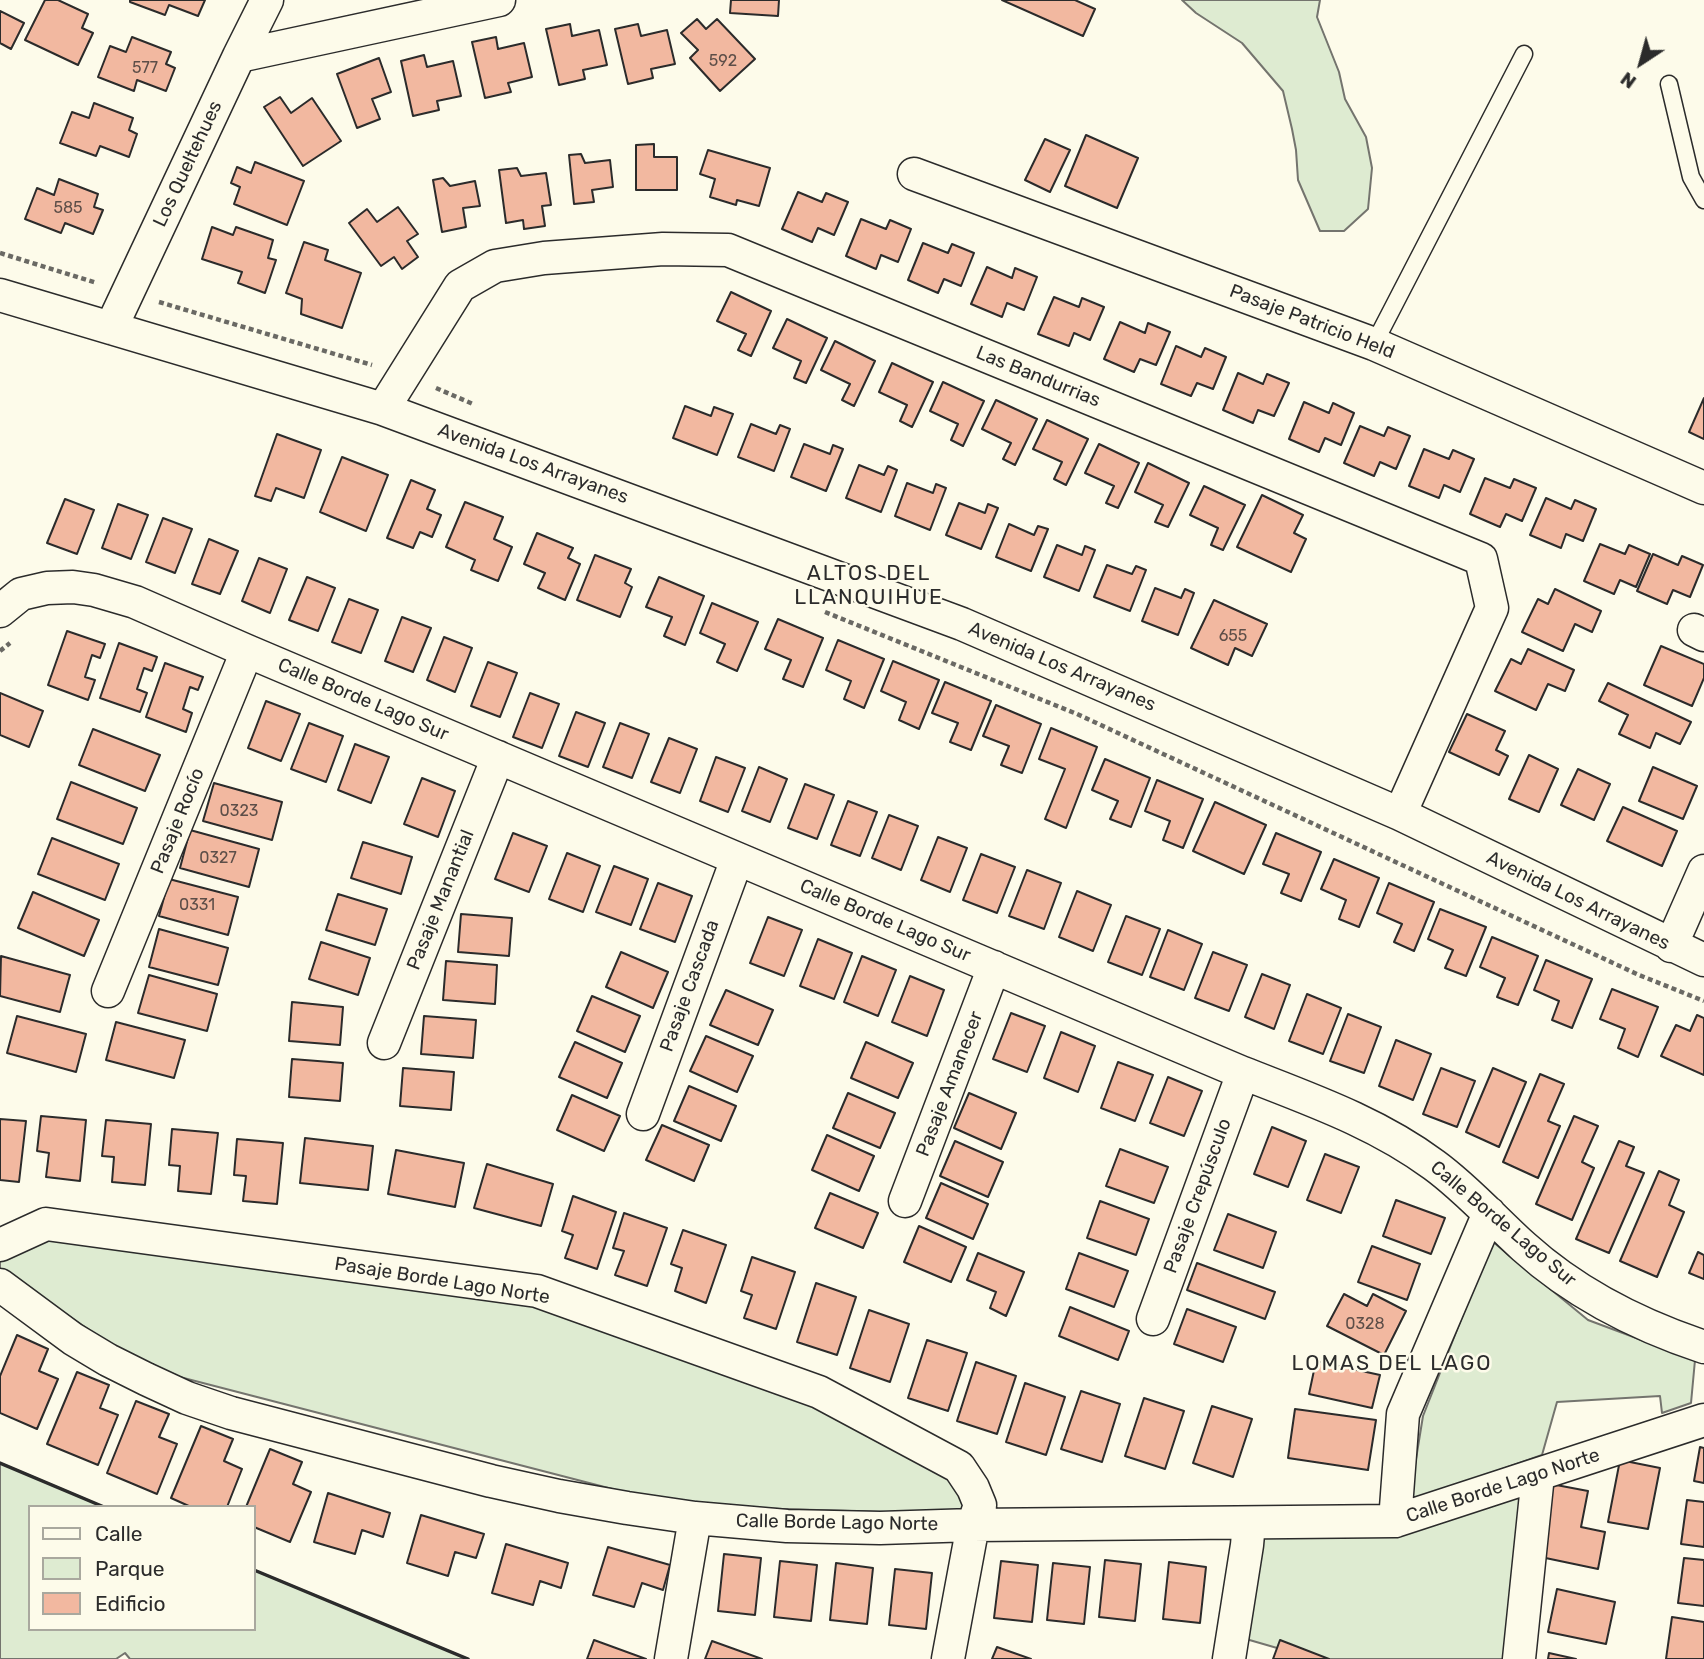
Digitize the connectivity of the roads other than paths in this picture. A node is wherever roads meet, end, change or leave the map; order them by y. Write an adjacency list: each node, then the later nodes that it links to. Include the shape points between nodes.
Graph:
1 (267, 0): 4 (street, Los Queltehues)
2 (499, 0): 4 (street)
3 (1524, 54): 10 (lane)
4 (239, 56): 9 (street, Los Queltehues)
5 (1669, 84): 7 (lane, via 1691,177)
6 (914, 174): 10 (street, Pasaje Patricio Held)
7 (1704, 200)
8 (0, 295): 9 (street, Avenida Los Arrayanes)
9 (111, 328): 11 (street, Avenida Los Arrayanes)
10 (1374, 344): 12 (street, Pasaje Patricio Held)
11 (383, 409): 16 (street, Avenida Los Arrayanes, via 962,624); 16 (street, Las Bandurrias, via 460,286 495,266 650,250 728,250 1481,559 1492,608)
12 (1704, 488)
13 (10, 602): 14 (street, Calle Borde Lago Sur, via 47,588 94,590)
14 (247, 651): 15 (street, Calle Borde Lago Sur); 22 (street, Pasaje Rocío)
15 (498, 757): 17 (street, Calle Borde Lago Sur); 23 (street, Pasaje Manantial)
16 (1400, 814): 19 (street, Avenida Los Arrayanes)
17 (737, 859): 21 (street, Calle Borde Lago Sur); 25 (street, Pasaje Cascada)
18 (1704, 871): 19 (street)
19 (1671, 946): 20 (street, Avenida Los Arrayanes)
20 (1704, 960)
21 (994, 967): 24 (street, Calle Borde Lago Sur); 26 (street, Pasaje Amanecer)
22 (108, 991)
23 (384, 1043)
24 (1243, 1073): 27 (street, Calle Borde Lago Sur, via 1333,1108 1402,1143 1444,1172); 30 (street, Pasaje Crepúsculo)
25 (643, 1114)
26 (905, 1201)
27 (1489, 1213): 31 (street, Calle Borde Lago Sur, via 1562,1278 1602,1304); 35 (street, via 1403,1414)
28 (0, 1245): 37 (street, Pasaje Borde Lago Norte, via 46,1224 537,1291 819,1392 959,1467 980,1505)
29 (0, 1285): 34 (street, Calle Borde Lago Norte, via 108,1360 187,1398 231,1413 532,1490)
30 (1153, 1319)
31 (1704, 1347)
32 (1704, 1420): 33 (street, Calle Borde Lago Norte)
33 (1538, 1475): 35 (street, Calle Borde Lago Norte); 41 (street)
34 (695, 1518): 37 (street, Calle Borde Lago Norte, via 788,1526); 38 (street)
35 (1395, 1521): 36 (street, Calle Borde Lago Norte)
36 (1249, 1523): 37 (street, Calle Borde Lago Norte); 40 (street)
37 (973, 1525): 39 (street, Pasaje Borde Lago Norte)
38 (671, 1659)
39 (947, 1659)
40 (1229, 1659)
41 (1520, 1659)

